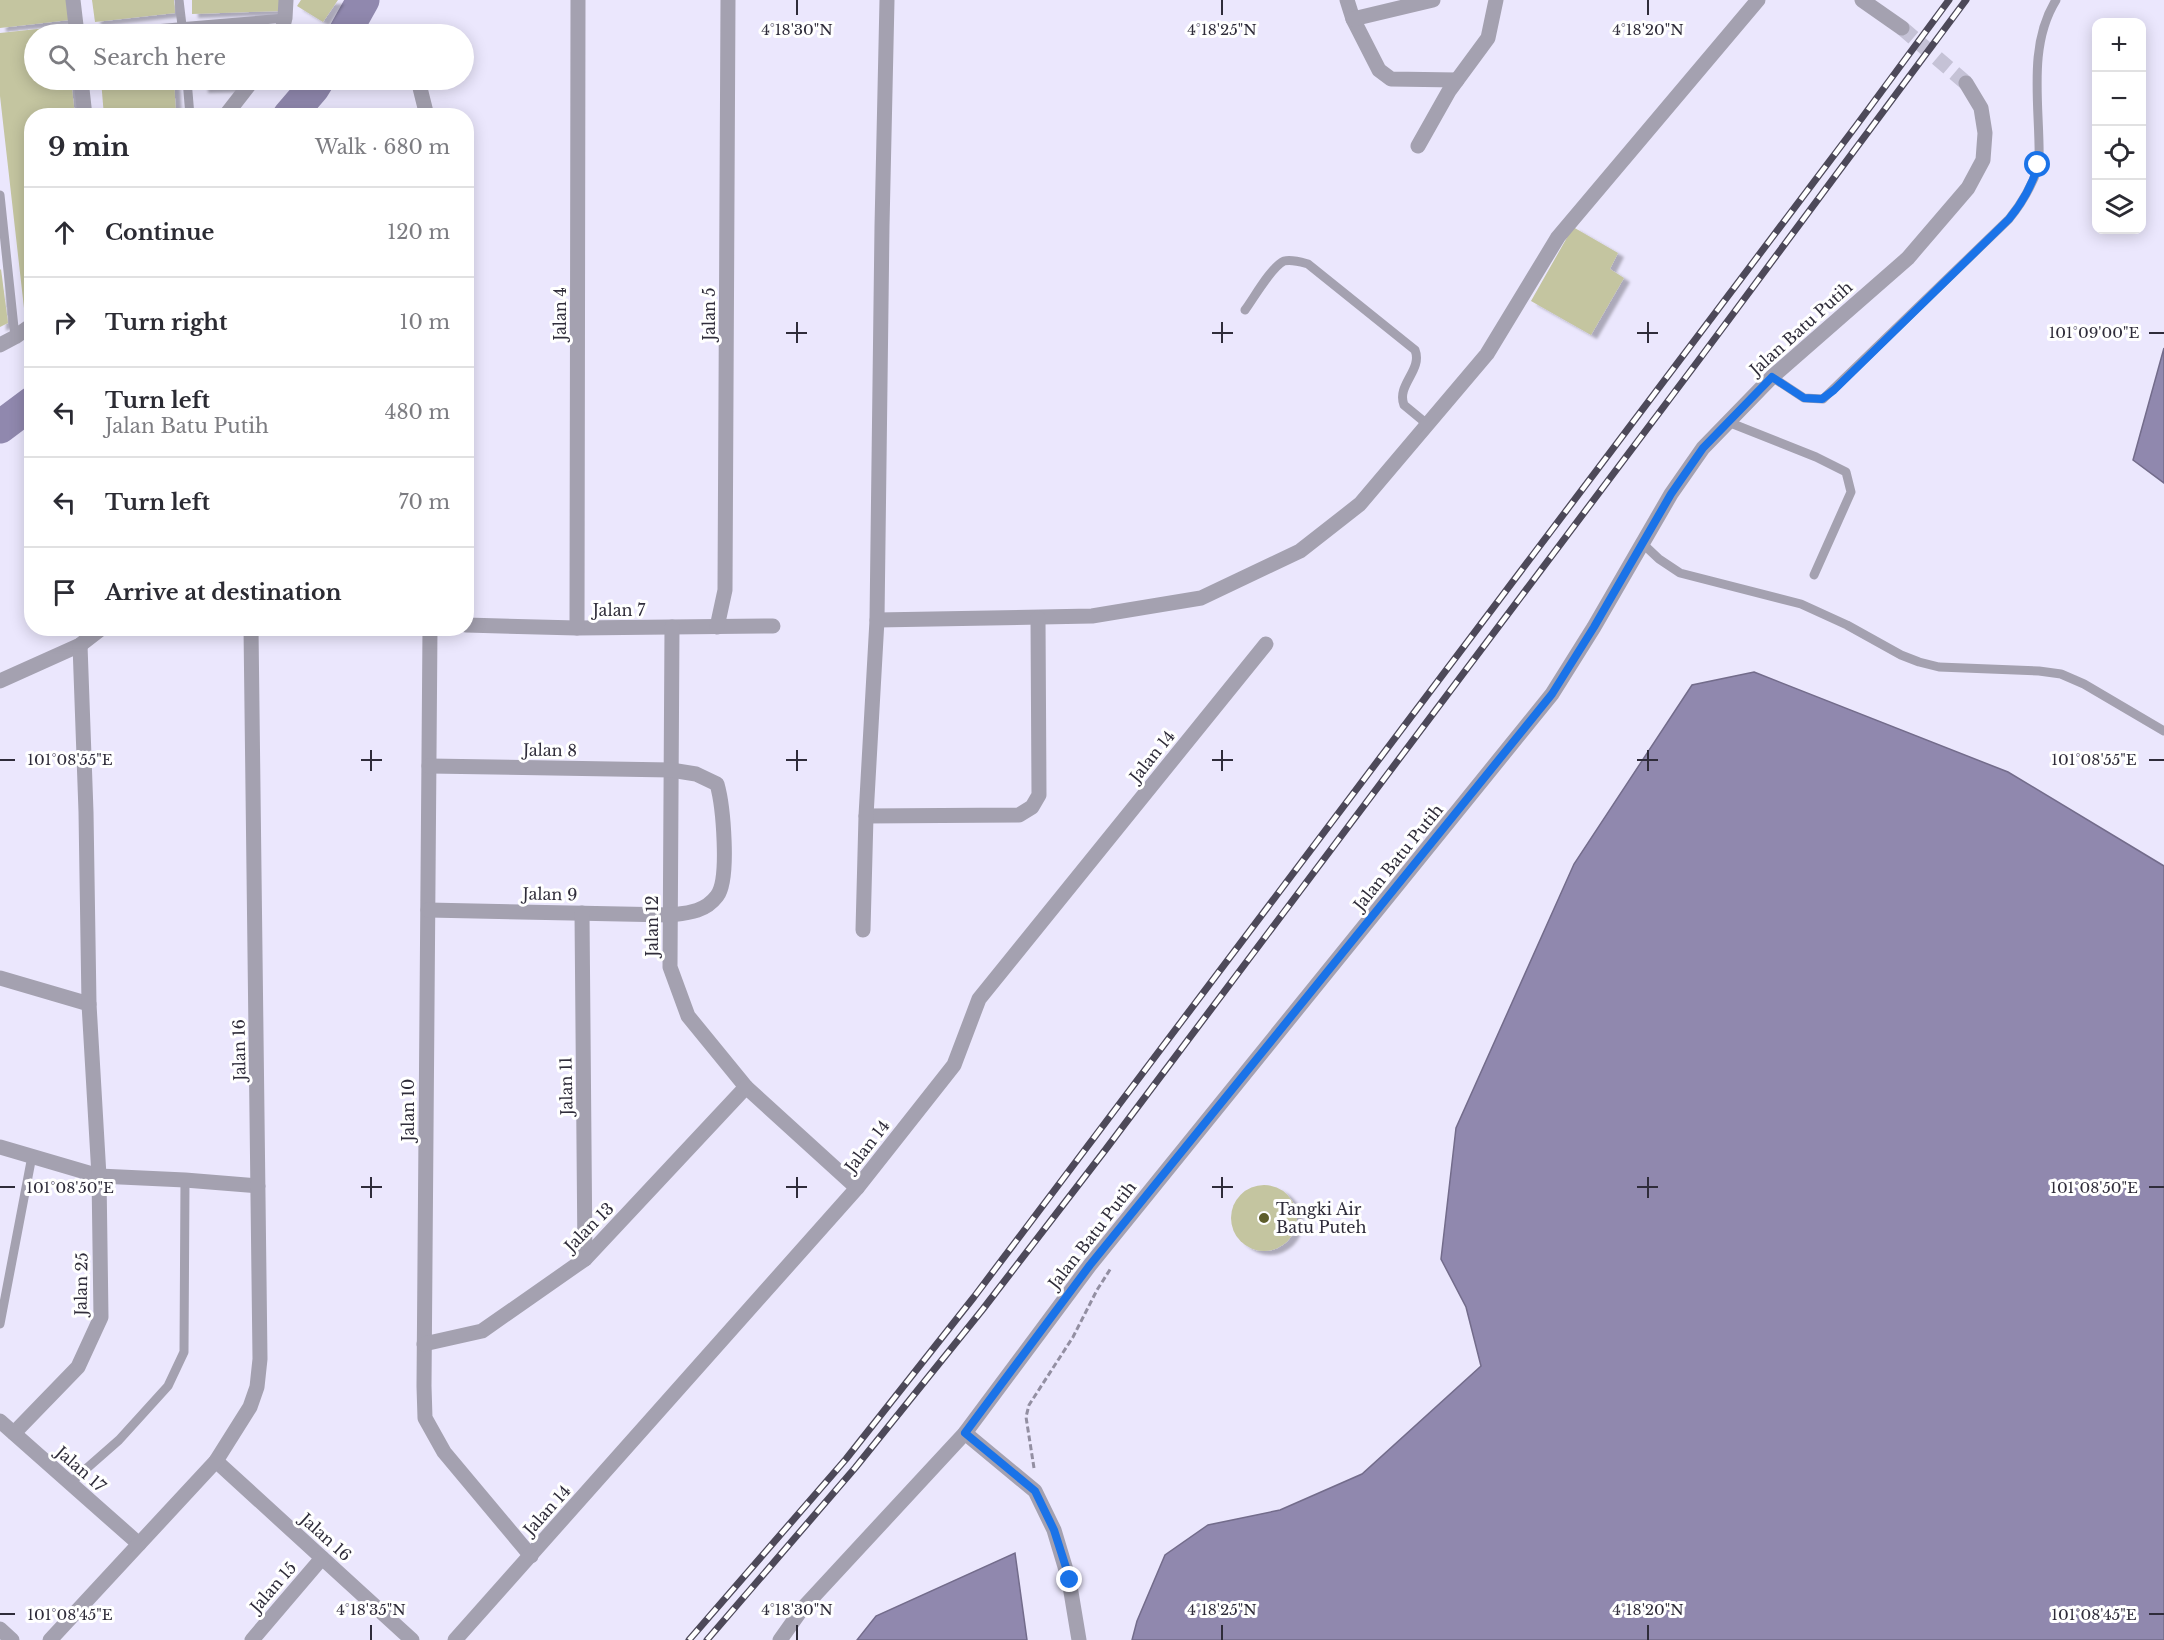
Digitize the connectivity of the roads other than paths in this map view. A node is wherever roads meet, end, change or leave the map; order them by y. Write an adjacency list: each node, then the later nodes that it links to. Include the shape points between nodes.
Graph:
1 (73, 0): 15 (street)
2 (179, 0): 16 (lane)
3 (286, 0): 13 (street)
4 (578, 0): 47 (street, Jalan 4)
5 (728, 0): 46 (street, Jalan 5, via 725,590)
6 (887, 0): 42 (street)
7 (1347, 0): 14 (street)
8 (1433, 0): 14 (street)
9 (1496, 0): 20 (street, via 1488,38)
10 (1758, 0): 38 (street, via 1558,237 1487,354)
11 (1862, 0): 19 (street)
12 (2056, 0): 36 (lane, via 2041,31 2038,165 2023,202 1822,399 1804,398)
13 (285, 18): 17 (lane); 18 (street)
14 (1353, 19): 20 (street, via 1379,70 1391,79)
15 (76, 24)
16 (181, 24)
17 (237, 24)
18 (284, 24)
19 (1902, 28)
20 (1457, 81): 30 (street)
21 (1966, 83): 36 (street, Jalan Batu Putih, via 1981,108 1985,133 1983,160 1968,188 1908,258)
22 (82, 90): 26 (street)
23 (188, 90): 27 (lane)
24 (245, 90): 28 (street)
25 (420, 90): 29 (street)
26 (84, 108)
27 (189, 108)
28 (231, 108)
29 (425, 108)
30 (1418, 146)
31 (0, 195): 34 (lane)
32 (1245, 310): 38 (lane, via 1275,267 1285,261 1308,264 1415,350 1418,362 1402,401)
33 (24, 331): 34 (street)
34 (15, 337): 35 (street)
35 (0, 345)
36 (1772, 377): 37 (street, Jalan Batu Putih)
37 (1728, 422): 39 (street, Jalan Batu Putih, via 1690,466); 40 (lane, via 1846,472 1851,492)
38 (1427, 424): 41 (street, via 1360,504 1300,551 1201,598 1092,616)
39 (1642, 543): 54 (lane, via 1680,573 1801,604 1919,662 1939,667 2061,674); 76 (street, Jalan Batu Putih, via 1552,694 1090,1265)
40 (1814, 575)
41 (1038, 618): 42 (street); 57 (street, via 1038,795 1032,807 1019,815)
42 (877, 620): 57 (street)
43 (474, 625): 47 (street, Jalan 7)
44 (773, 626): 46 (street, Jalan 7)
45 (672, 627): 46 (street, Jalan 7); 47 (street, Jalan 7); 56 (street, Jalan 12)
46 (717, 627)
47 (577, 628)
48 (92, 636): 52 (street)
49 (251, 636): 69 (street, Jalan 16)
50 (430, 636): 55 (street, Jalan 10)
51 (1266, 644): 70 (street, Jalan 14, via 979,999 954,1065)
52 (80, 645): 53 (street); 63 (street, Jalan 25)
53 (0, 681)
54 (2164, 731)
55 (429, 766): 56 (street, Jalan 8); 58 (street, Jalan 10)
56 (671, 770): 60 (street, Jalan 12); 60 (street, Jalan 8, via 696,774 717,784 724,844 722,886 717,896 697,912)
57 (866, 816): 61 (street)
58 (428, 910): 59 (street, Jalan 9); 73 (street, Jalan 10)
59 (582, 913): 60 (street, Jalan 9); 71 (street, Jalan 11)
60 (670, 915): 64 (street, Jalan 12, via 670,967 688,1016)
61 (863, 930)
62 (0, 978): 63 (street)
63 (89, 1004): 67 (street, Jalan 25)
64 (746, 1088): 70 (street, Jalan 12); 71 (street, Jalan 13)
65 (0, 1147): 66 (street)
66 (32, 1156): 67 (street); 72 (lane)
67 (99, 1176): 68 (street); 75 (street, Jalan 25, via 101,1317 78,1367)
68 (185, 1180): 69 (street); 78 (lane, via 184,1352 168,1386 119,1440)
69 (258, 1186): 77 (street, Jalan 16, via 257,1387 250,1407)
70 (857, 1188): 80 (street, Jalan 14)
71 (585, 1259): 73 (street, Jalan 13, via 482,1331)
72 (0, 1324)
73 (424, 1344): 80 (street, Jalan 10, via 425,1418 444,1452)
74 (0, 1421): 75 (street, Jalan 17)
75 (14, 1433): 78 (street, Jalan 17)
76 (965, 1433): 88 (street, Jalan Batu Putih, via 802,1609); 89 (street, via 1035,1491 1054,1530 1070,1580)
77 (216, 1461): 79 (street, Jalan 16); 81 (street, Jalan 16)
78 (70, 1483): 79 (street, Jalan 17)
79 (139, 1544): 84 (street, Jalan 16)
80 (531, 1556): 87 (street, Jalan 14)
81 (322, 1558): 85 (street, Jalan 15); 86 (street, Jalan 16)
82 (0, 1629): 83 (street)
83 (12, 1640)
84 (50, 1640)
85 (252, 1640)
86 (412, 1640)
87 (455, 1640)
88 (780, 1640)
89 (1079, 1640)

